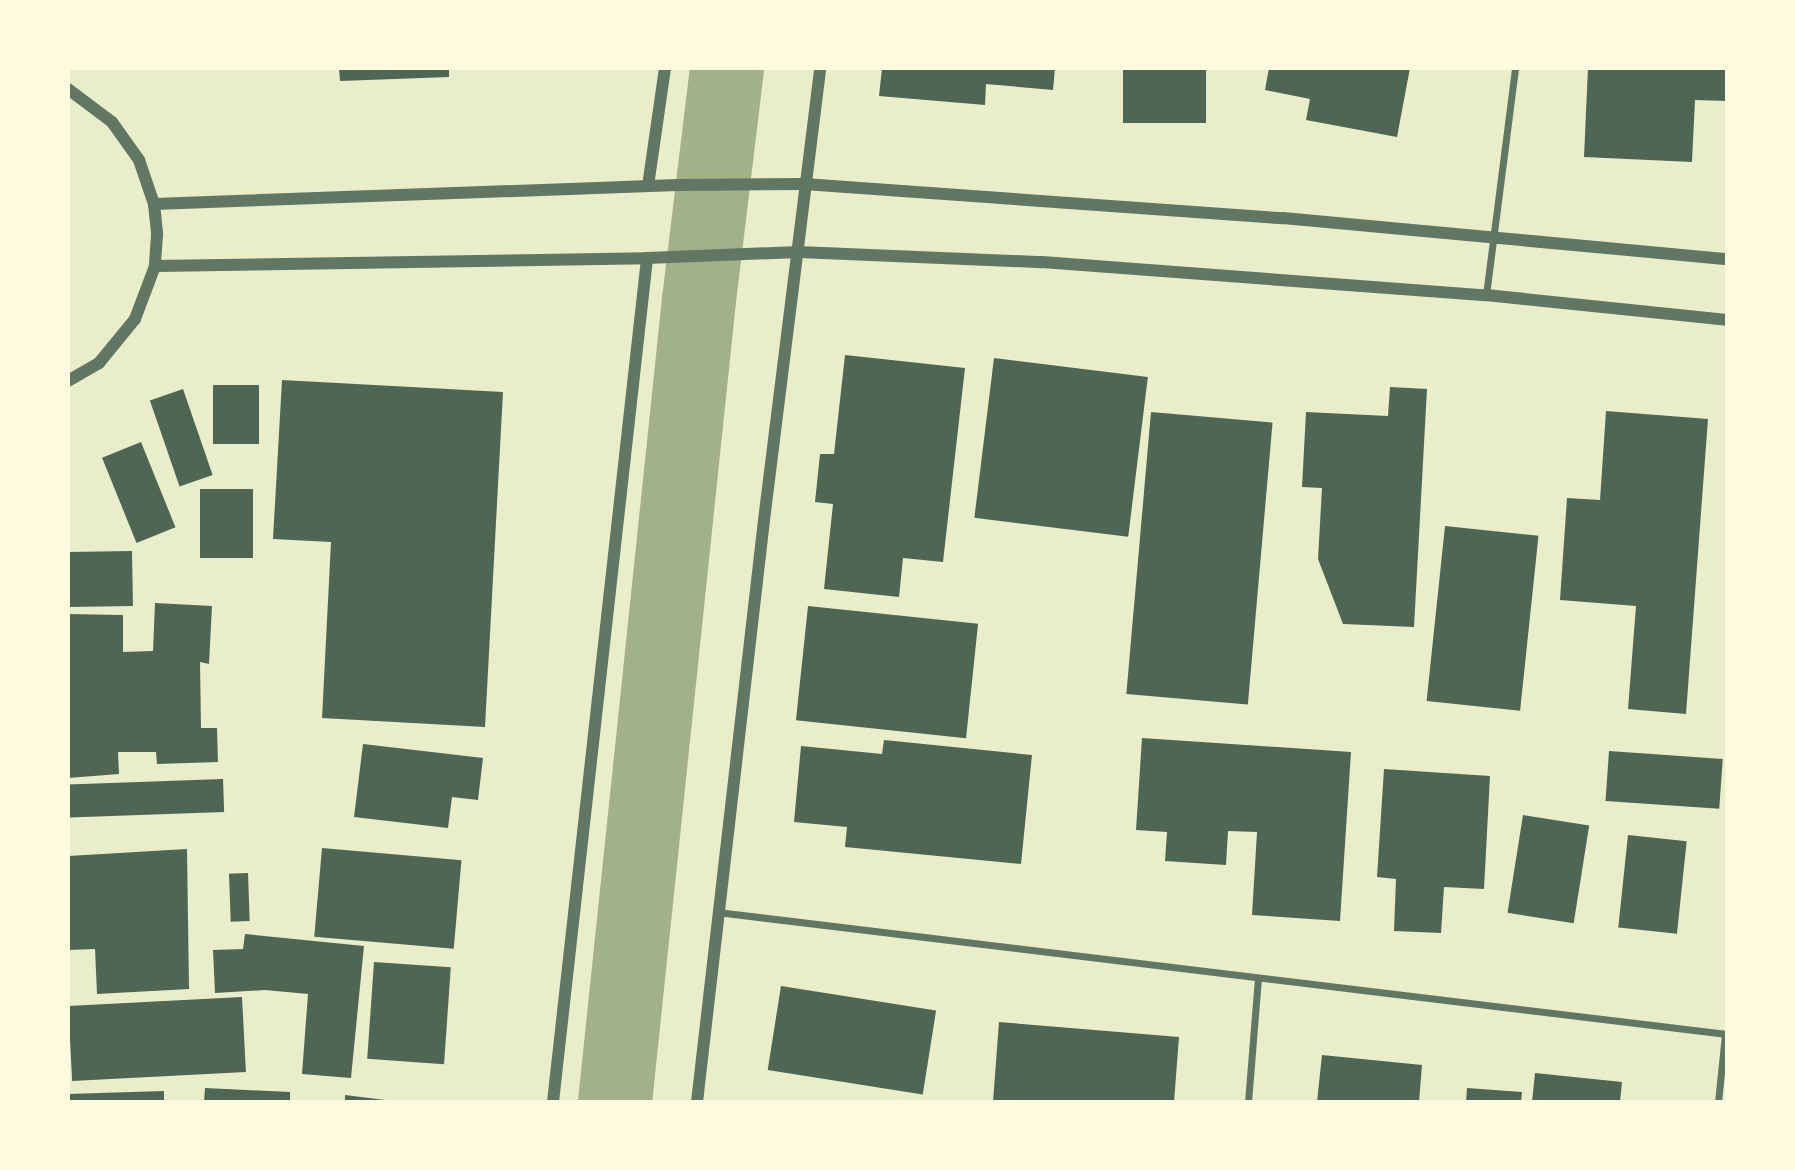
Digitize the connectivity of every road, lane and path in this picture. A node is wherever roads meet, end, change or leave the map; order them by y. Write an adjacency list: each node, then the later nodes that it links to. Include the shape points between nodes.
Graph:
1 (665, 68): 6 (street)
2 (820, 68): 5 (street)
3 (1515, 68): 8 (street)
4 (68, 89): 7 (street, via 112,122 139,160)
5 (804, 184): 6 (street); 8 (street); 9 (street)
6 (648, 186): 7 (street)
7 (154, 204): 12 (street)
8 (1494, 237): 11 (street); 13 (street)
9 (799, 252): 10 (street); 13 (street, via 1042,262); 16 (street)
10 (647, 258): 12 (street); 19 (street)
11 (1727, 259)
12 (155, 266): 15 (street, via 135,319 99,363)
13 (1486, 295): 14 (street)
14 (1727, 320)
15 (68, 381)
16 (717, 912): 17 (street); 20 (street)
17 (1258, 978): 18 (street); 21 (street)
18 (1726, 1034): 22 (street)
19 (553, 1102)
20 (697, 1102)
21 (1248, 1102)
22 (1718, 1102)

